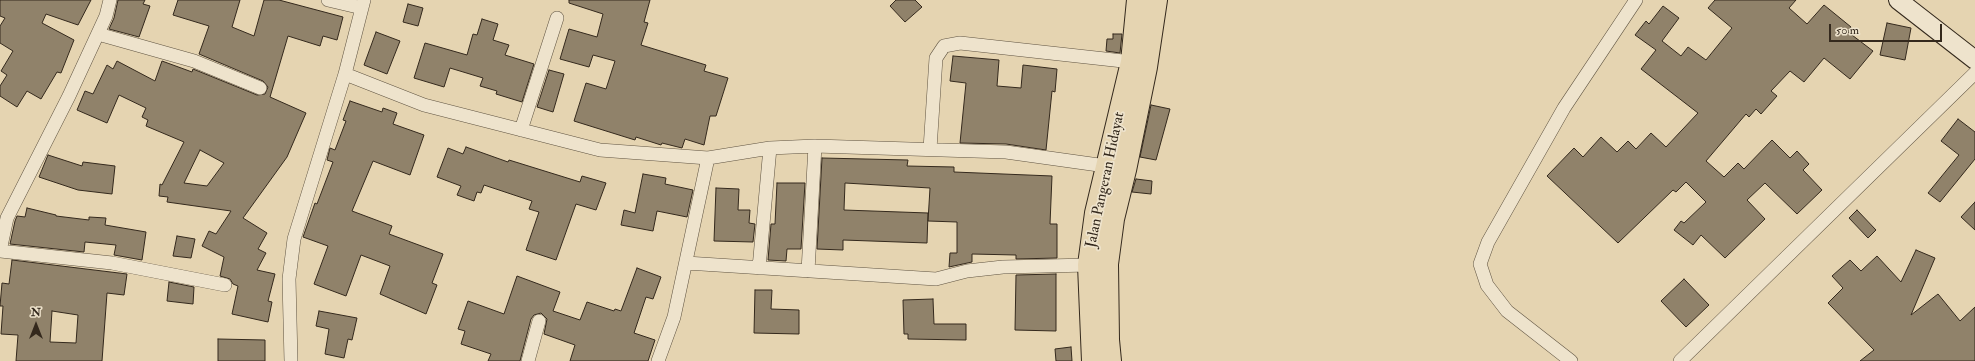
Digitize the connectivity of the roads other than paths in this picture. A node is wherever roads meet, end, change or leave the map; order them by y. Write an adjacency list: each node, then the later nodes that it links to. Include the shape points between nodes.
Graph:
1 (110, 0): 9 (street)
2 (328, 0): 7 (street)
3 (1138, 0): 10 (highway, Jalan Pangeran Hidayat)
4 (1156, 0): 10 (highway, Jalan Pangeran Hidayat)
5 (1636, 0): 34 (street, via 1564,108 1488,242 1480,264 1487,285 1506,310)
6 (1898, 0): 11 (street)
7 (363, 4): 14 (street)
8 (557, 18): 16 (street)
9 (98, 34): 15 (street, via 194,62); 22 (street, via 7,218)
10 (1143, 40): 12 (highway, Jalan Pangeran Hidayat); 21 (highway, Jalan Pangeran Hidayat)
11 (1975, 60)
12 (1132, 62): 19 (street, via 960,43 944,46 936,58); 21 (highway, Jalan Pangeran Hidayat)
13 (1975, 73): 35 (street)
14 (345, 74): 16 (street, via 424,105); 29 (street, via 294,239 288,279)
15 (260, 88)
16 (521, 130): 20 (street, via 600,150)
17 (815, 146): 18 (street); 19 (street); 26 (street)
18 (770, 148): 20 (street); 25 (street)
19 (930, 149): 21 (street, via 1006,152)
20 (708, 158): 23 (street)
21 (1116, 168): 24 (highway, Jalan Pangeran Hidayat, via 1096,213); 33 (highway, Jalan Pangeran Hidayat, via 1107,264)
22 (0, 251): 27 (street, via 112,263)
23 (686, 263): 25 (street); 31 (street, via 674,317)
24 (1088, 265): 26 (street, via 1003,267 968,271 936,279); 32 (highway, Jalan Pangeran Hidayat)
25 (759, 268): 26 (street)
26 (808, 271)
27 (225, 285)
28 (539, 321): 30 (street)
29 (291, 361)
30 (528, 361)
31 (658, 361)
32 (1093, 361)
33 (1110, 361)
34 (1572, 361)
35 (1680, 361)

